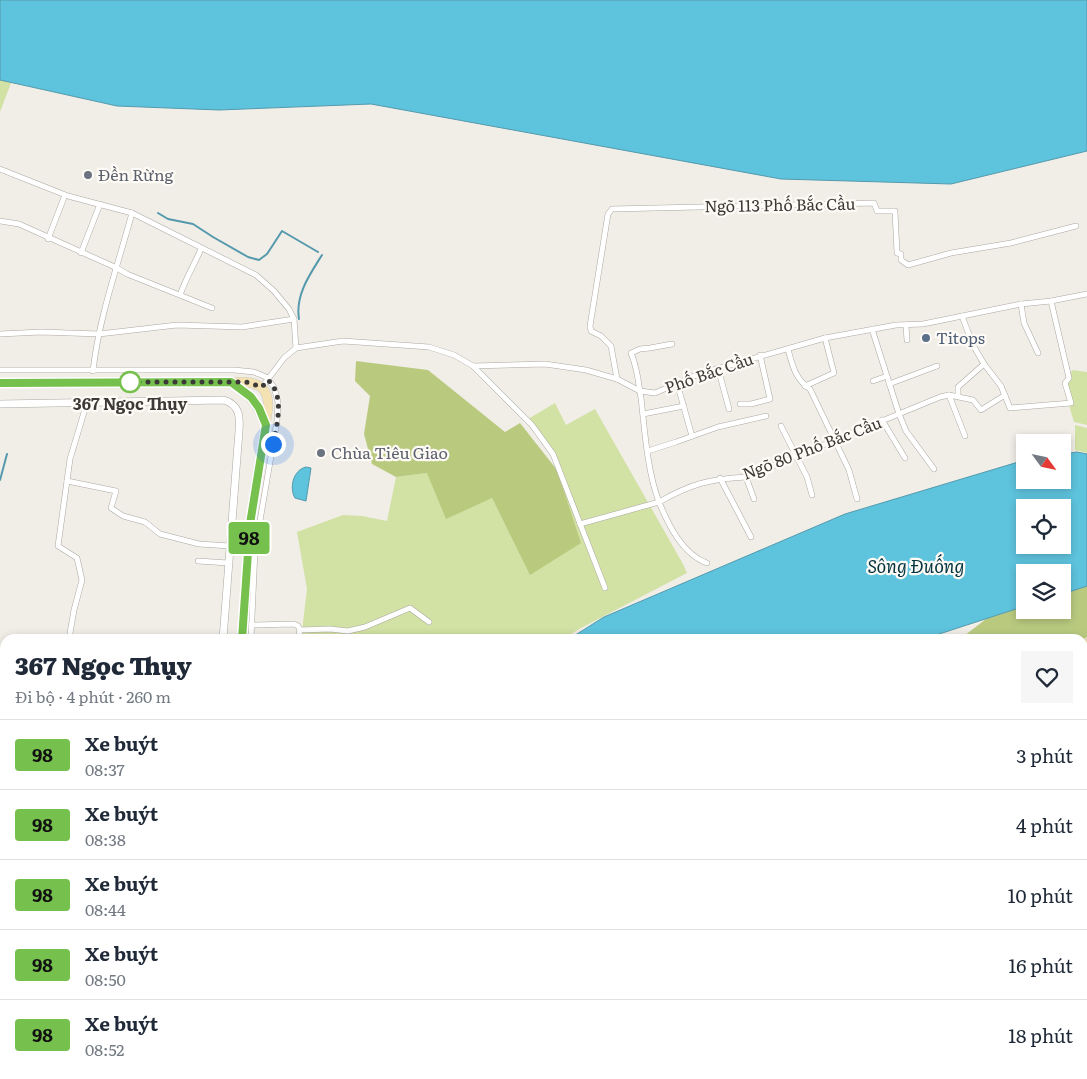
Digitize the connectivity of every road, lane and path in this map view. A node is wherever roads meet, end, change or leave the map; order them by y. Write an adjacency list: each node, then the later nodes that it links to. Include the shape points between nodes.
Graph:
1 (0, 169): 2 (street)
2 (65, 194): 3 (street); 7 (street)
3 (100, 204): 4 (street); 9 (street)
4 (132, 213): 8 (street); 10 (street)
5 (0, 221): 7 (street, via 19,224)
6 (1076, 226): 36 (street, Ngõ 113 Phố Bắc Cầu, via 908,265 897,253 895,211 877,211 874,203 612,209 608,214 590,326 591,331 611,346)
7 (48, 239): 9 (street)
8 (202, 249): 12 (street, via 188,273); 17 (street, via 256,275 283,300)
9 (81, 253): 10 (street)
10 (117, 268): 12 (street); 21 (street)
11 (1087, 294): 13 (street, Phố Bắc Cầu)
12 (180, 296): 15 (street)
13 (1052, 300): 14 (street, Phố Bắc Cầu); 47 (street, via 1069,378 1064,383 1071,403 1010,408)
14 (1021, 304): 16 (street, Phố Bắc Cầu); 27 (street, via 1024,322)
15 (212, 308)
16 (962, 316): 18 (street, Phố Bắc Cầu); 29 (street)
17 (294, 319): 21 (street, via 242,327 177,325); 25 (street)
18 (906, 326): 19 (street, Phố Bắc Cầu); 23 (street)
19 (872, 328): 22 (street, Phố Bắc Cầu); 35 (street)
20 (0, 334): 21 (street)
21 (99, 334): 34 (street)
22 (825, 338): 26 (street, Phố Bắc Cầu); 43 (street, via 834,373)
23 (907, 340)
24 (672, 344): 45 (street, via 631,353 637,367)
25 (296, 348): 30 (street, via 343,341 413,346 454,355); 37 (street)
26 (788, 349): 28 (street, Phố Bắc Cầu); 43 (street, via 795,373)
27 (1038, 353)
28 (760, 356): 32 (street, Phố Bắc Cầu); 51 (street, via 770,399)
29 (984, 364): 47 (street); 48 (street, via 958,387)
30 (473, 366): 36 (street, via 544,364 586,370); 74 (street, via 532,425 553,454)
31 (937, 366): 42 (street)
32 (718, 368): 41 (street, Phố Bắc Cầu); 53 (street)
33 (0, 370): 34 (street)
34 (93, 371): 37 (street, via 234,370 258,374)
35 (886, 376): 38 (street); 42 (street)
36 (617, 379): 45 (street)
37 (268, 380): 44 (street); 82 (street, via 276,390 278,411 255,550)
38 (873, 381)
39 (231, 382): 40 (main road); 44 (main road); 58 (main road, via 251,397)
40 (0, 383)
41 (677, 383): 45 (street, Phố Bắc Cầu, via 655,393); 52 (street)
42 (889, 384): 55 (street)
43 (805, 386): 62 (street, via 810,388)
44 (262, 387): 58 (main road, via 268,398)
45 (640, 391): 54 (street)
46 (949, 395): 48 (street, Ngõ 80 Phố Bắc Cầu); 55 (street, Ngõ 80 Phố Bắc Cầu); 61 (street)
47 (1005, 395): 48 (street, via 981,410 973,400)
48 (958, 396)
49 (85, 402): 50 (street); 69 (street, via 70,459); 76 (street, via 224,400 234,405 240,418)
50 (0, 404)
51 (740, 404)
52 (684, 406): 54 (street); 60 (street)
53 (729, 409)
54 (643, 414): 63 (street)
55 (899, 414): 57 (street, Ngõ 80 Phố Bắc Cầu); 66 (street, via 906,431)
56 (766, 416): 60 (street, via 718,426)
57 (882, 420): 62 (street, Ngõ 80 Phố Bắc Cầu); 65 (street)
58 (266, 425): 86 (main road, via 250,524)
59 (780, 426): 64 (street)
60 (692, 436): 63 (street)
61 (965, 436)
62 (833, 440): 64 (street, Ngõ 80 Phố Bắc Cầu); 72 (street, via 849,470)
63 (648, 450): 73 (street)
64 (796, 456): 67 (street, Ngõ 80 Phố Bắc Cầu); 70 (street)
65 (904, 458)
66 (934, 469)
67 (746, 477): 68 (street, Ngõ 80 Phố Bắc Cầu); 71 (street)
68 (720, 478): 73 (street, Ngõ 80 Phố Bắc Cầu, via 685,488); 75 (street)
69 (68, 481): 76 (street, via 116,491 111,508 123,516 145,522 158,533 198,544); 84 (street, via 58,546 77,558 82,580)
70 (812, 495)
71 (754, 498)
72 (857, 499)
73 (659, 502): 74 (street, Ngõ 80 Phố Bắc Cầu); 78 (street, via 674,532 688,550)
74 (580, 524): 80 (street)
75 (751, 537)
76 (230, 546): 79 (street)
77 (198, 561): 79 (street)
78 (707, 563)
79 (228, 564): 85 (street)
80 (605, 588)
81 (429, 622): 83 (street, via 410,608 348,631)
82 (251, 624): 83 (street, via 294,624); 87 (street)
83 (300, 630): 88 (street)
84 (70, 634)
85 (223, 634)
86 (242, 634)
87 (251, 634)
88 (299, 634)

